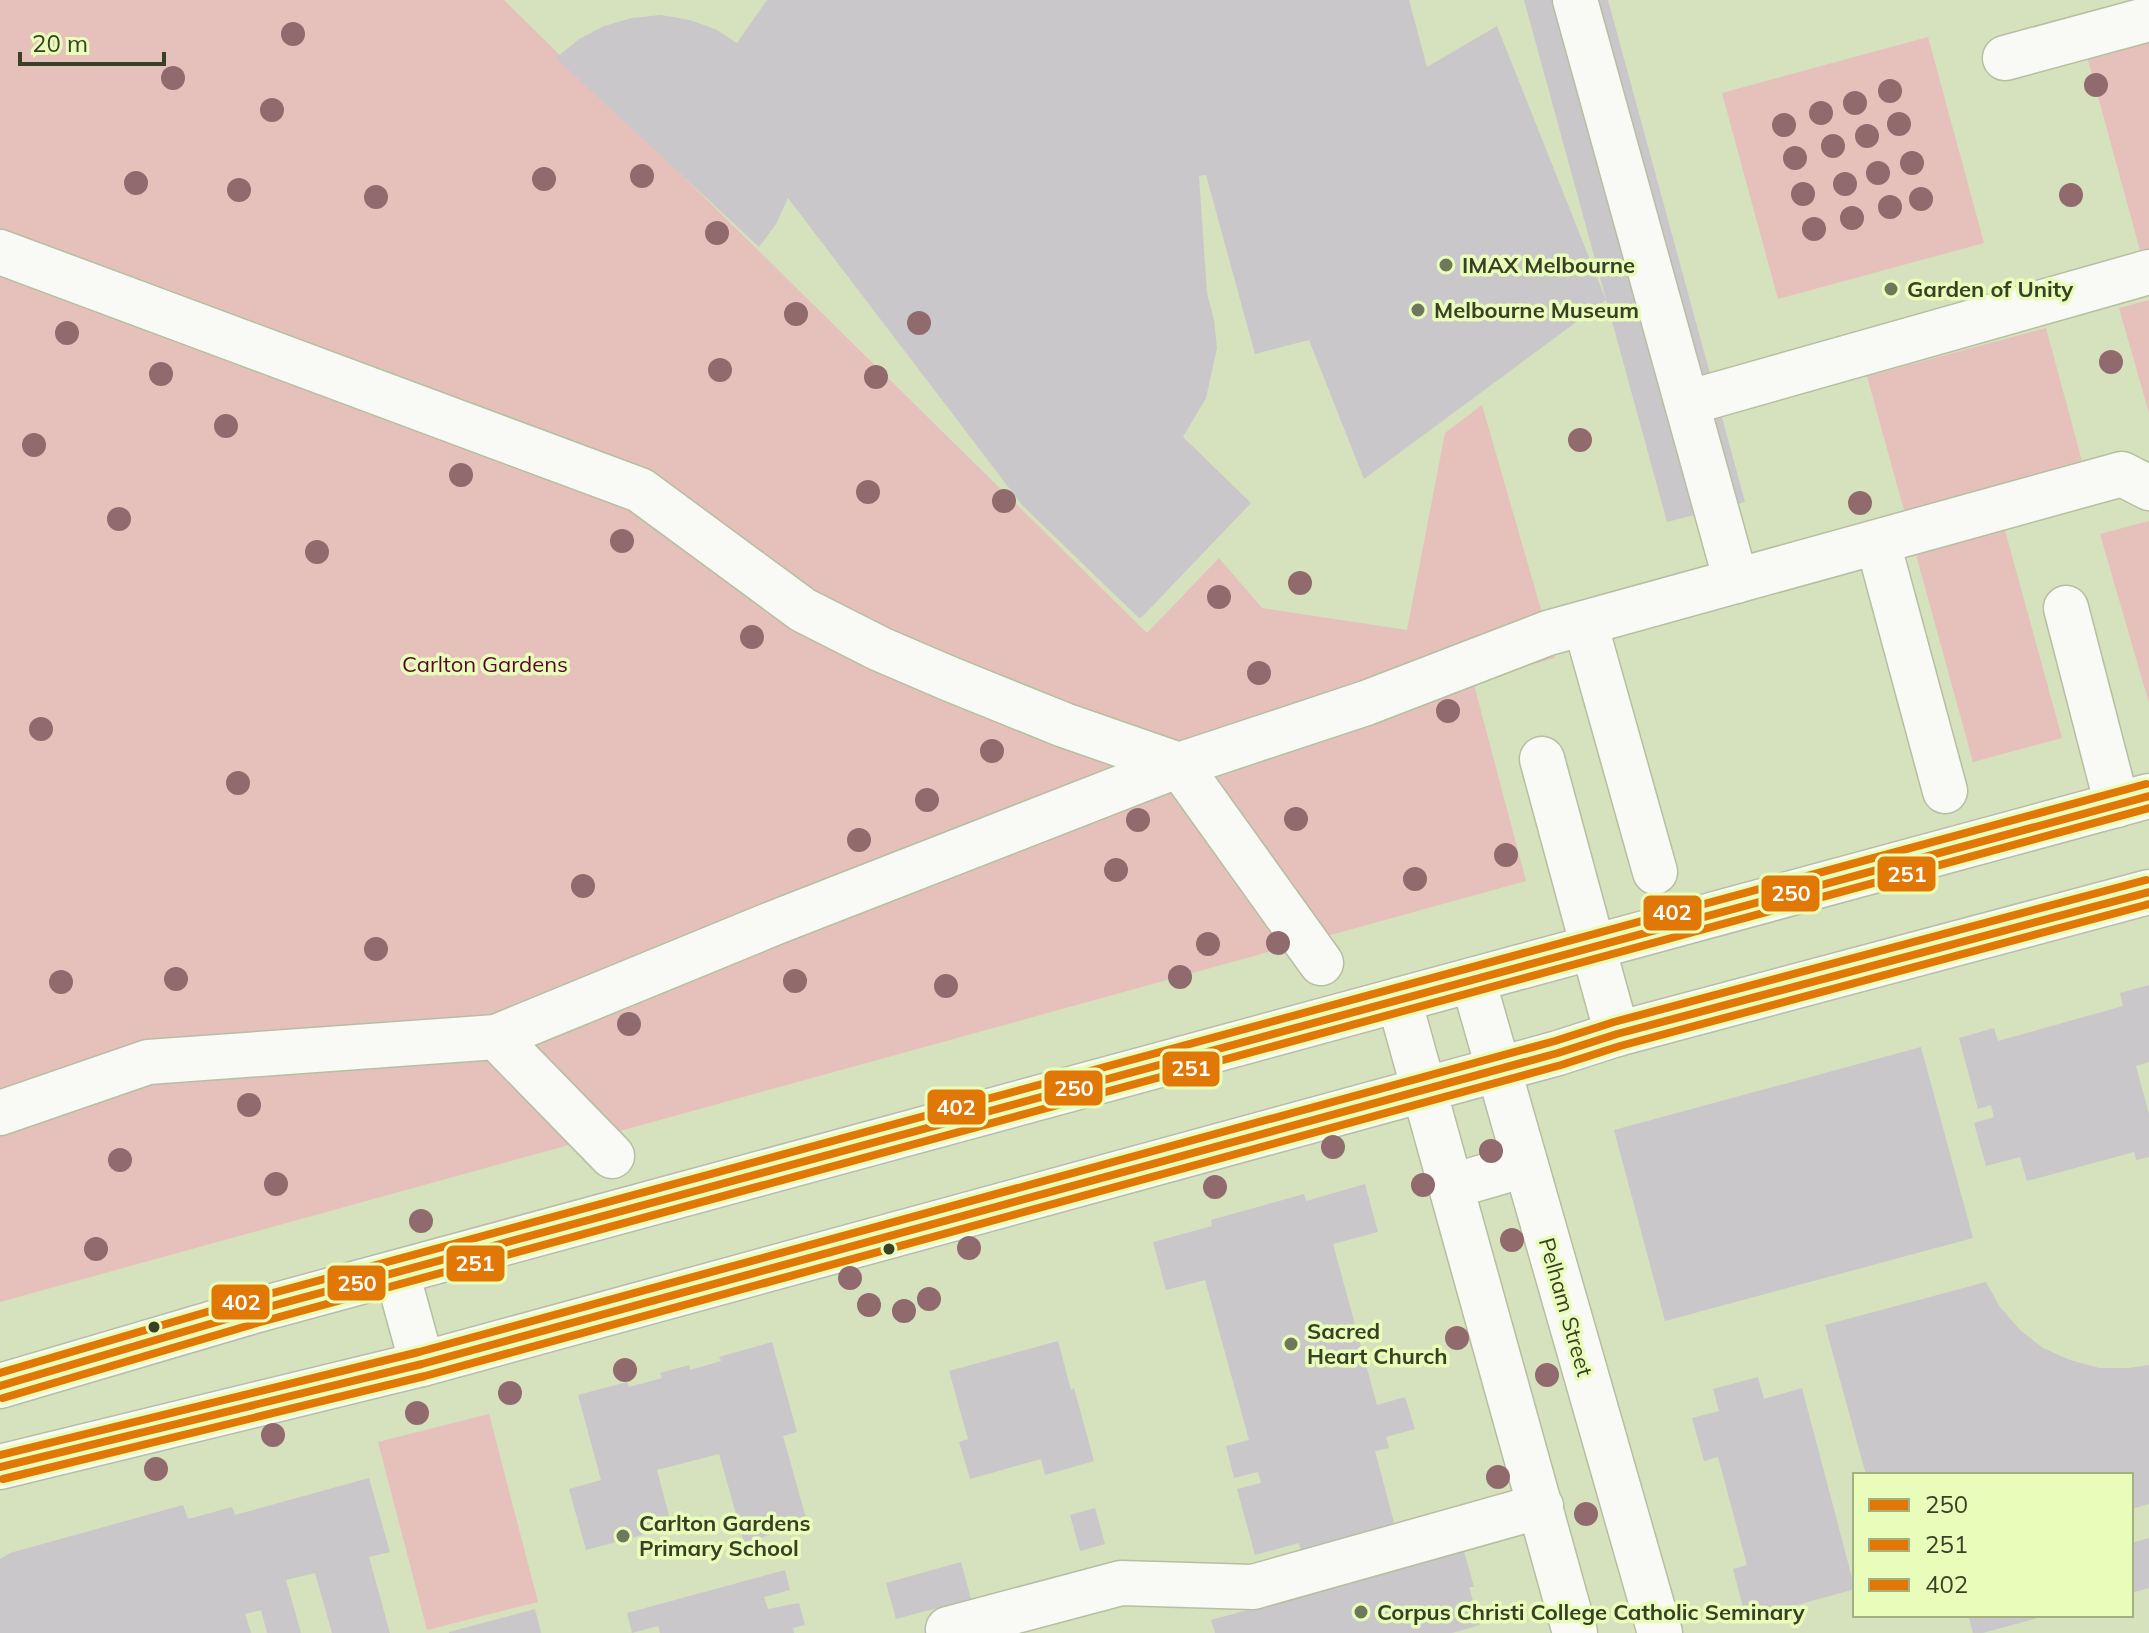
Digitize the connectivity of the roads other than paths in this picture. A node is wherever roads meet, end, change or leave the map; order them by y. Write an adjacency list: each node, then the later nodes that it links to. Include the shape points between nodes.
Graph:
1 (1575, 0): 6 (street)
2 (2149, 19): 3 (street)
3 (2005, 58)
4 (0, 252): 13 (street, via 640,490 803,610 950,679)
5 (2149, 272): 6 (street)
6 (1687, 403): 9 (street)
7 (2149, 488): 8 (street, via 2122,474)
8 (1878, 543): 9 (street); 14 (street)
9 (1736, 581): 11 (street)
10 (2066, 608): 15 (street)
11 (1585, 623): 13 (street); 16 (street)
12 (1542, 759): 18 (street)
13 (1179, 765): 19 (street); 23 (street)
14 (1945, 791)
15 (2133, 801): 18 (street)
16 (1655, 872)
17 (2149, 892): 22 (street)
18 (1593, 947): 20 (street); 22 (street)
19 (1321, 963)
20 (1473, 980): 21 (street); 24 (street, Pelham Street)
21 (1399, 1000): 25 (street); 30 (street)
22 (1617, 1034): 24 (street)
23 (496, 1037): 26 (street, via 148,1062); 27 (street)
24 (1499, 1069): 25 (street); 28 (street, Pelham Street)
25 (1424, 1088): 29 (street); 31 (street)
26 (0, 1113)
27 (612, 1156)
28 (1525, 1165): 29 (street); 37 (street, Pelham Street)
29 (1452, 1186): 34 (street)
30 (397, 1273): 31 (street); 32 (street)
31 (422, 1364): 33 (street)
32 (0, 1386)
33 (0, 1467)
34 (1541, 1506): 35 (street, via 1253,1587 1121,1583); 36 (street)
35 (948, 1629)
36 (1575, 1633)
37 (1660, 1633)

